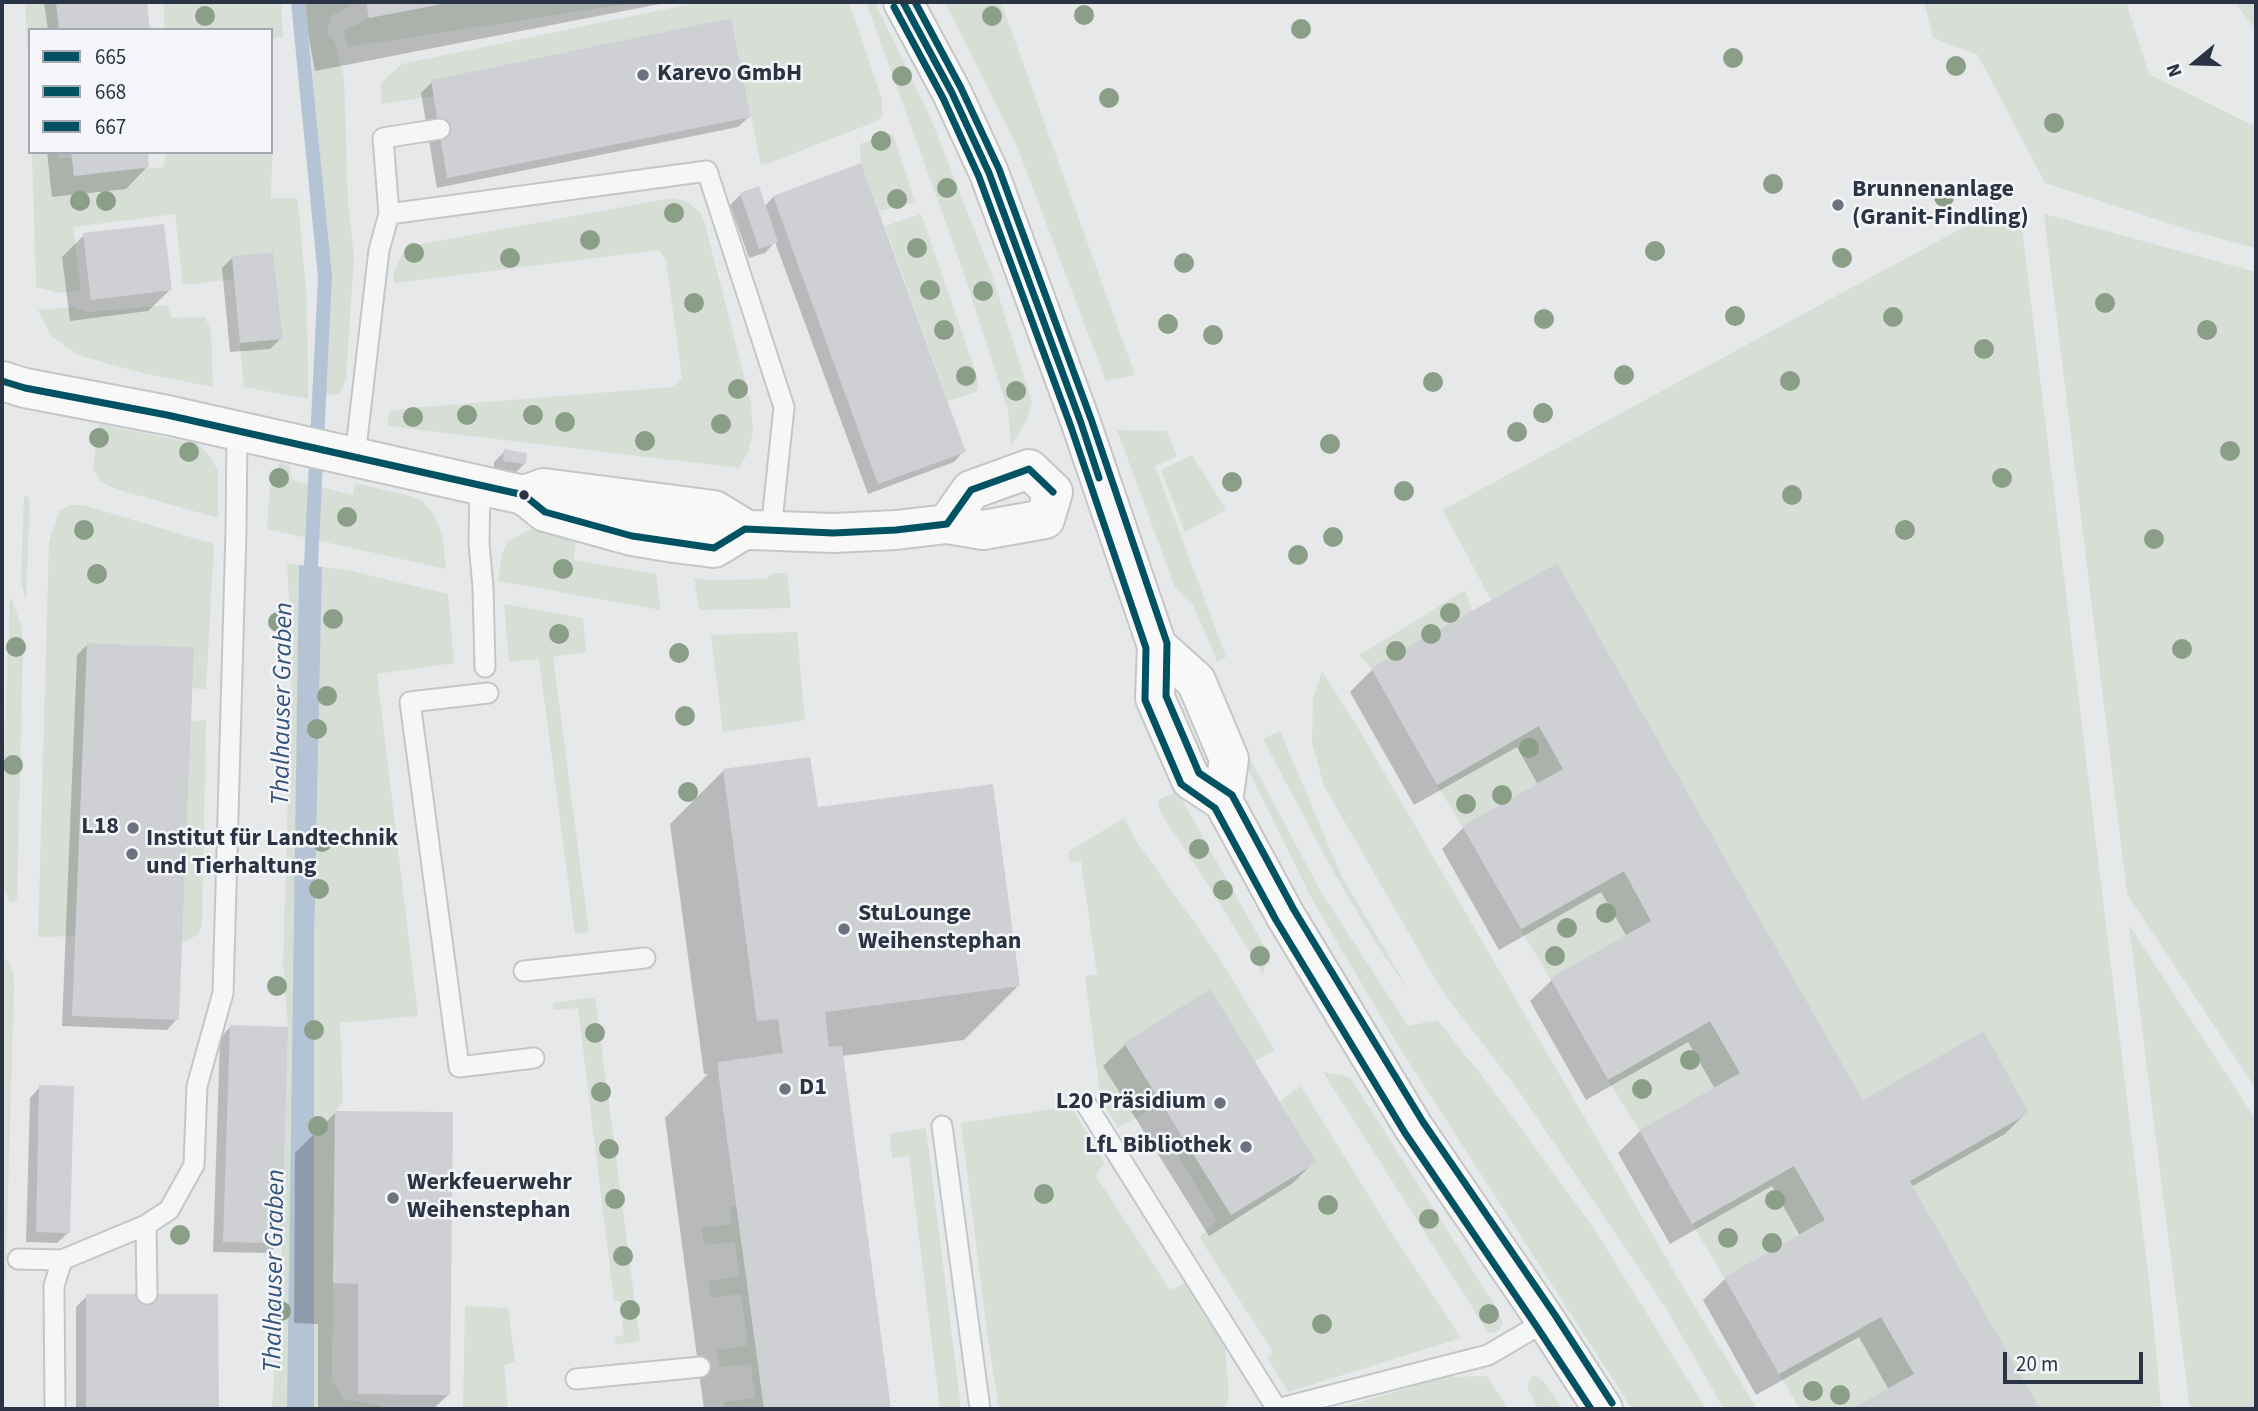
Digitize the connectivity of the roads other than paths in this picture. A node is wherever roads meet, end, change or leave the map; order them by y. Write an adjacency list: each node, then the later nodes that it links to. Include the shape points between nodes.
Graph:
1 (903, 2): 7 (main road, via 989,173)
2 (440, 129): 3 (lane, via 383,138)
3 (389, 214): 6 (lane, via 379,250); 9 (lane, via 707,172 784,407 773,496)
4 (2, 381): 5 (main road)
5 (237, 431): 6 (main road); 17 (lane, via 223,993 197,1086 194,1165 169,1210)
6 (353, 456): 8 (main road)
7 (1099, 478): 9 (main road, via 1053,492 1029,469 971,490 947,524 833,533); 21 (main road, via 1157,646 1155,698 1191,780 1223,801 1278,903 1414,1128)
8 (480, 486): 9 (main road, via 524,495 545,512 674,543 714,548); 10 (lane)
9 (758, 530)
10 (485, 667)
11 (488, 693): 14 (lane, via 410,702 459,1067)
12 (645, 958): 13 (lane)
13 (524, 971)
14 (534, 1058)
15 (1086, 1104): 26 (lane)
16 (942, 1126): 25 (lane)
17 (146, 1225): 19 (lane); 20 (lane)
18 (18, 1259): 19 (lane)
19 (62, 1260): 24 (lane, via 54,1286)
20 (147, 1294)
21 (1546, 1321): 26 (lane, via 1488,1355); 27 (main road)
22 (700, 1367): 23 (lane)
23 (576, 1379)
24 (55, 1409)
25 (980, 1409)
26 (1277, 1409)
27 (1603, 1409)

